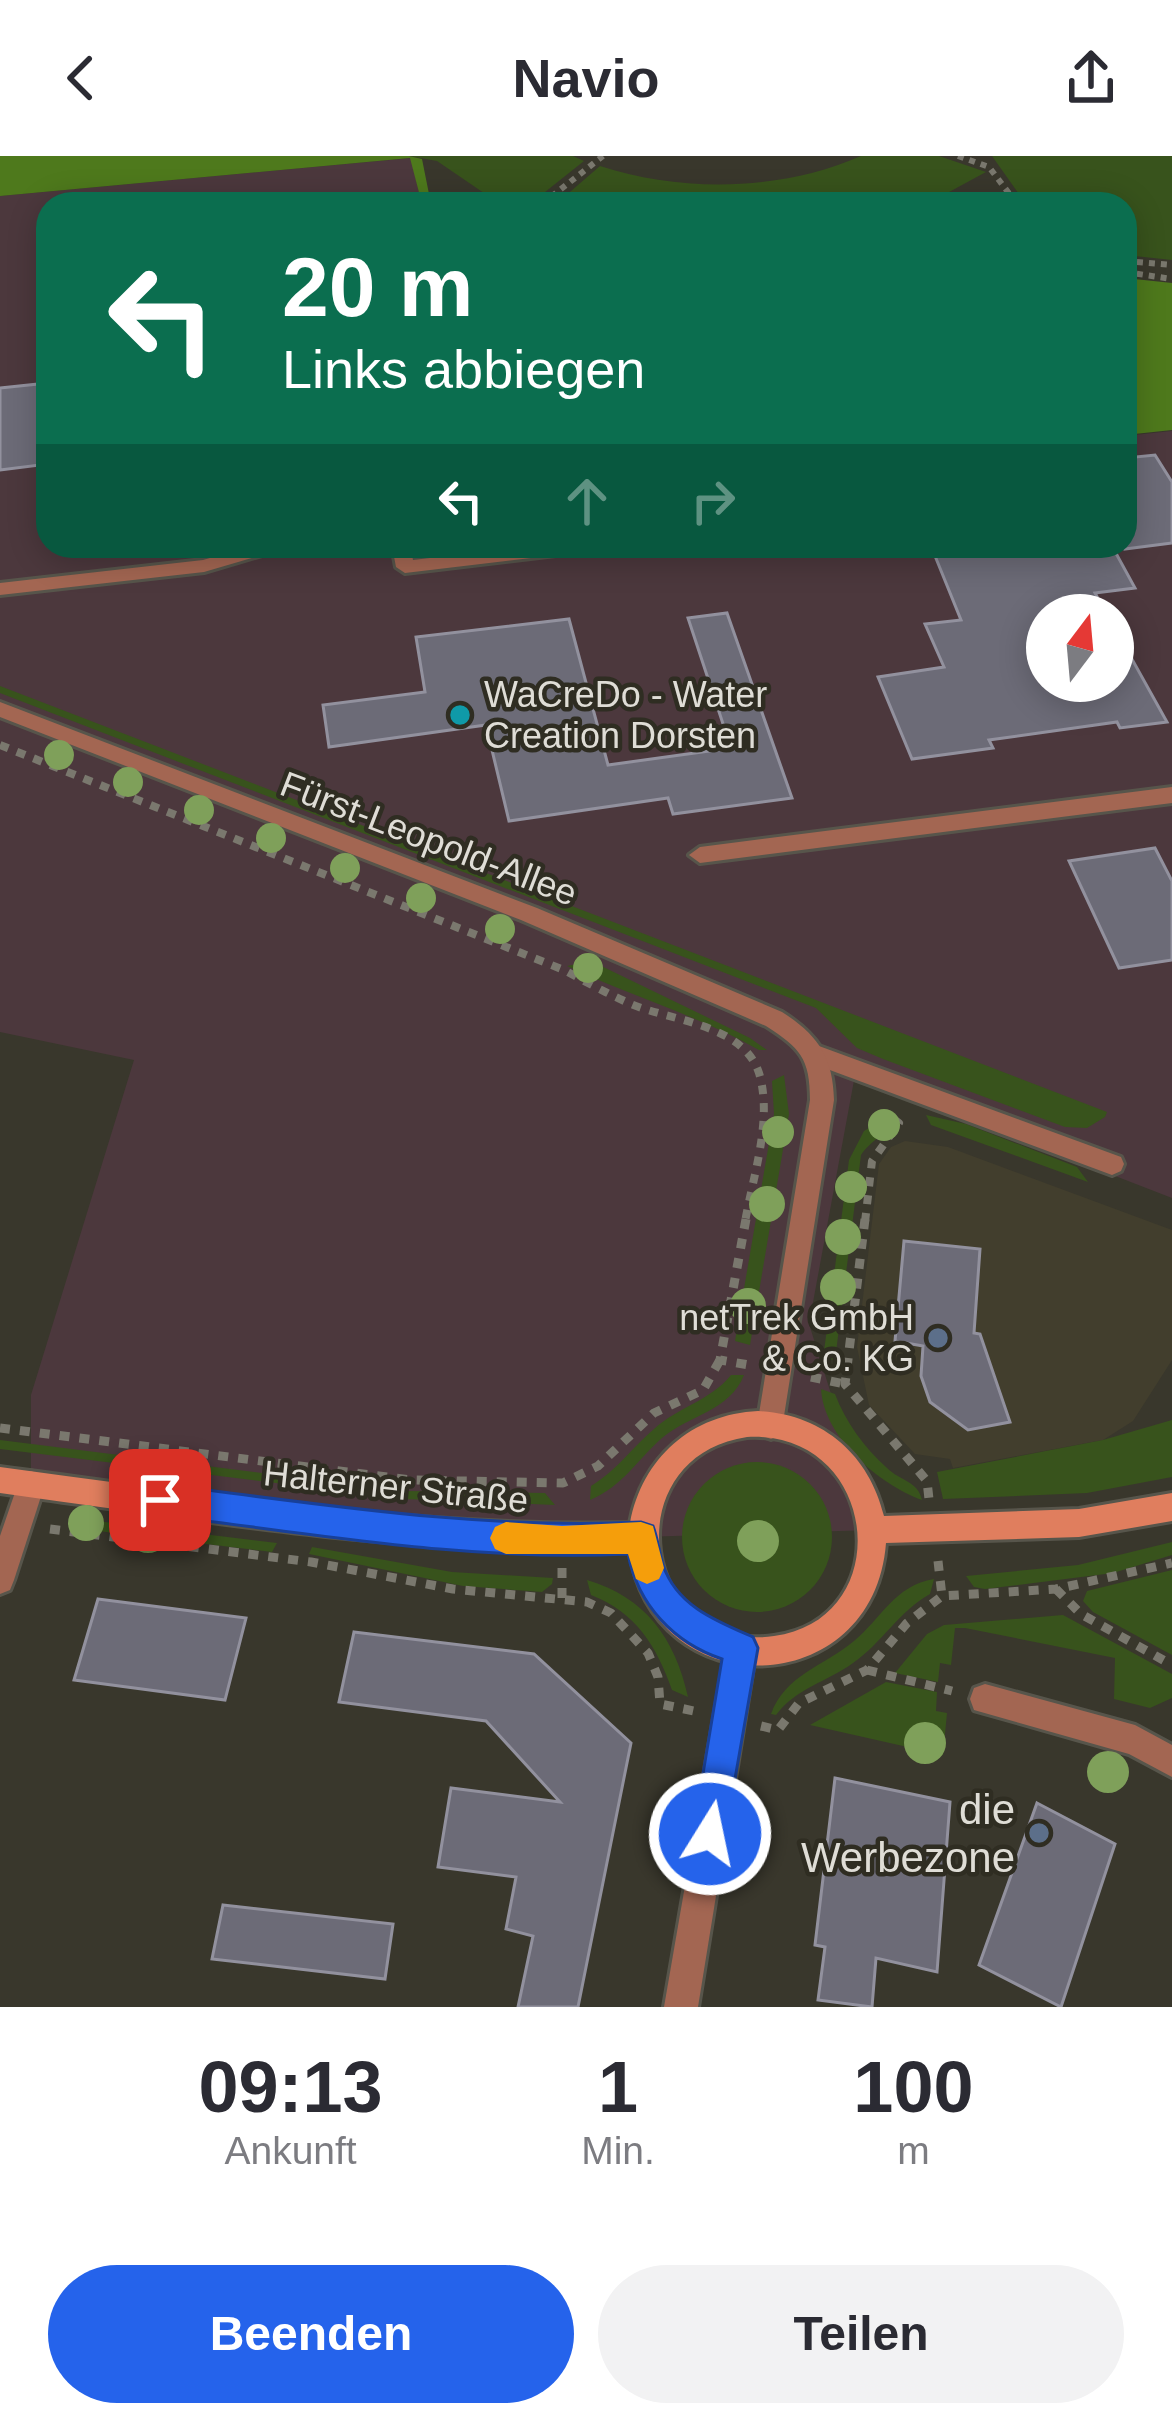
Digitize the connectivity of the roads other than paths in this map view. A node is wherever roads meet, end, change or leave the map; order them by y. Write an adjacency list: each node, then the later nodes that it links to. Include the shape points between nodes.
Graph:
1 (231, 558): 4 (street)
2 (403, 558): 3 (street, via 405,567)
3 (480, 558)
4 (0, 589)
5 (0, 710): 8 (street, Fürst-Leopold-Allee, via 529,914 774,1019)
6 (1172, 795): 7 (street)
7 (700, 855)
8 (819, 1057): 9 (street, Fürst-Leopold-Allee); 10 (street, via 820,1117)
9 (1112, 1164)
10 (772, 1426): 14 (main road, via 840,1461 863,1492); 15 (main road, via 706,1433 671,1457 648,1494)
11 (0, 1480): 12 (main road, Halterner Straße)
12 (31, 1484): 15 (main road, Halterner Straße, via 420,1532); 16 (street)
13 (1172, 1507): 14 (main road, via 1079,1522)
14 (874, 1530): 17 (main road, via 866,1587 829,1632 772,1651)
15 (641, 1538): 17 (main road, via 647,1568 672,1608 710,1638)
16 (0, 1580)
17 (741, 1648): 20 (street)
18 (986, 1699): 19 (street, via 1135,1740)
19 (1172, 1762)
20 (681, 2007)

